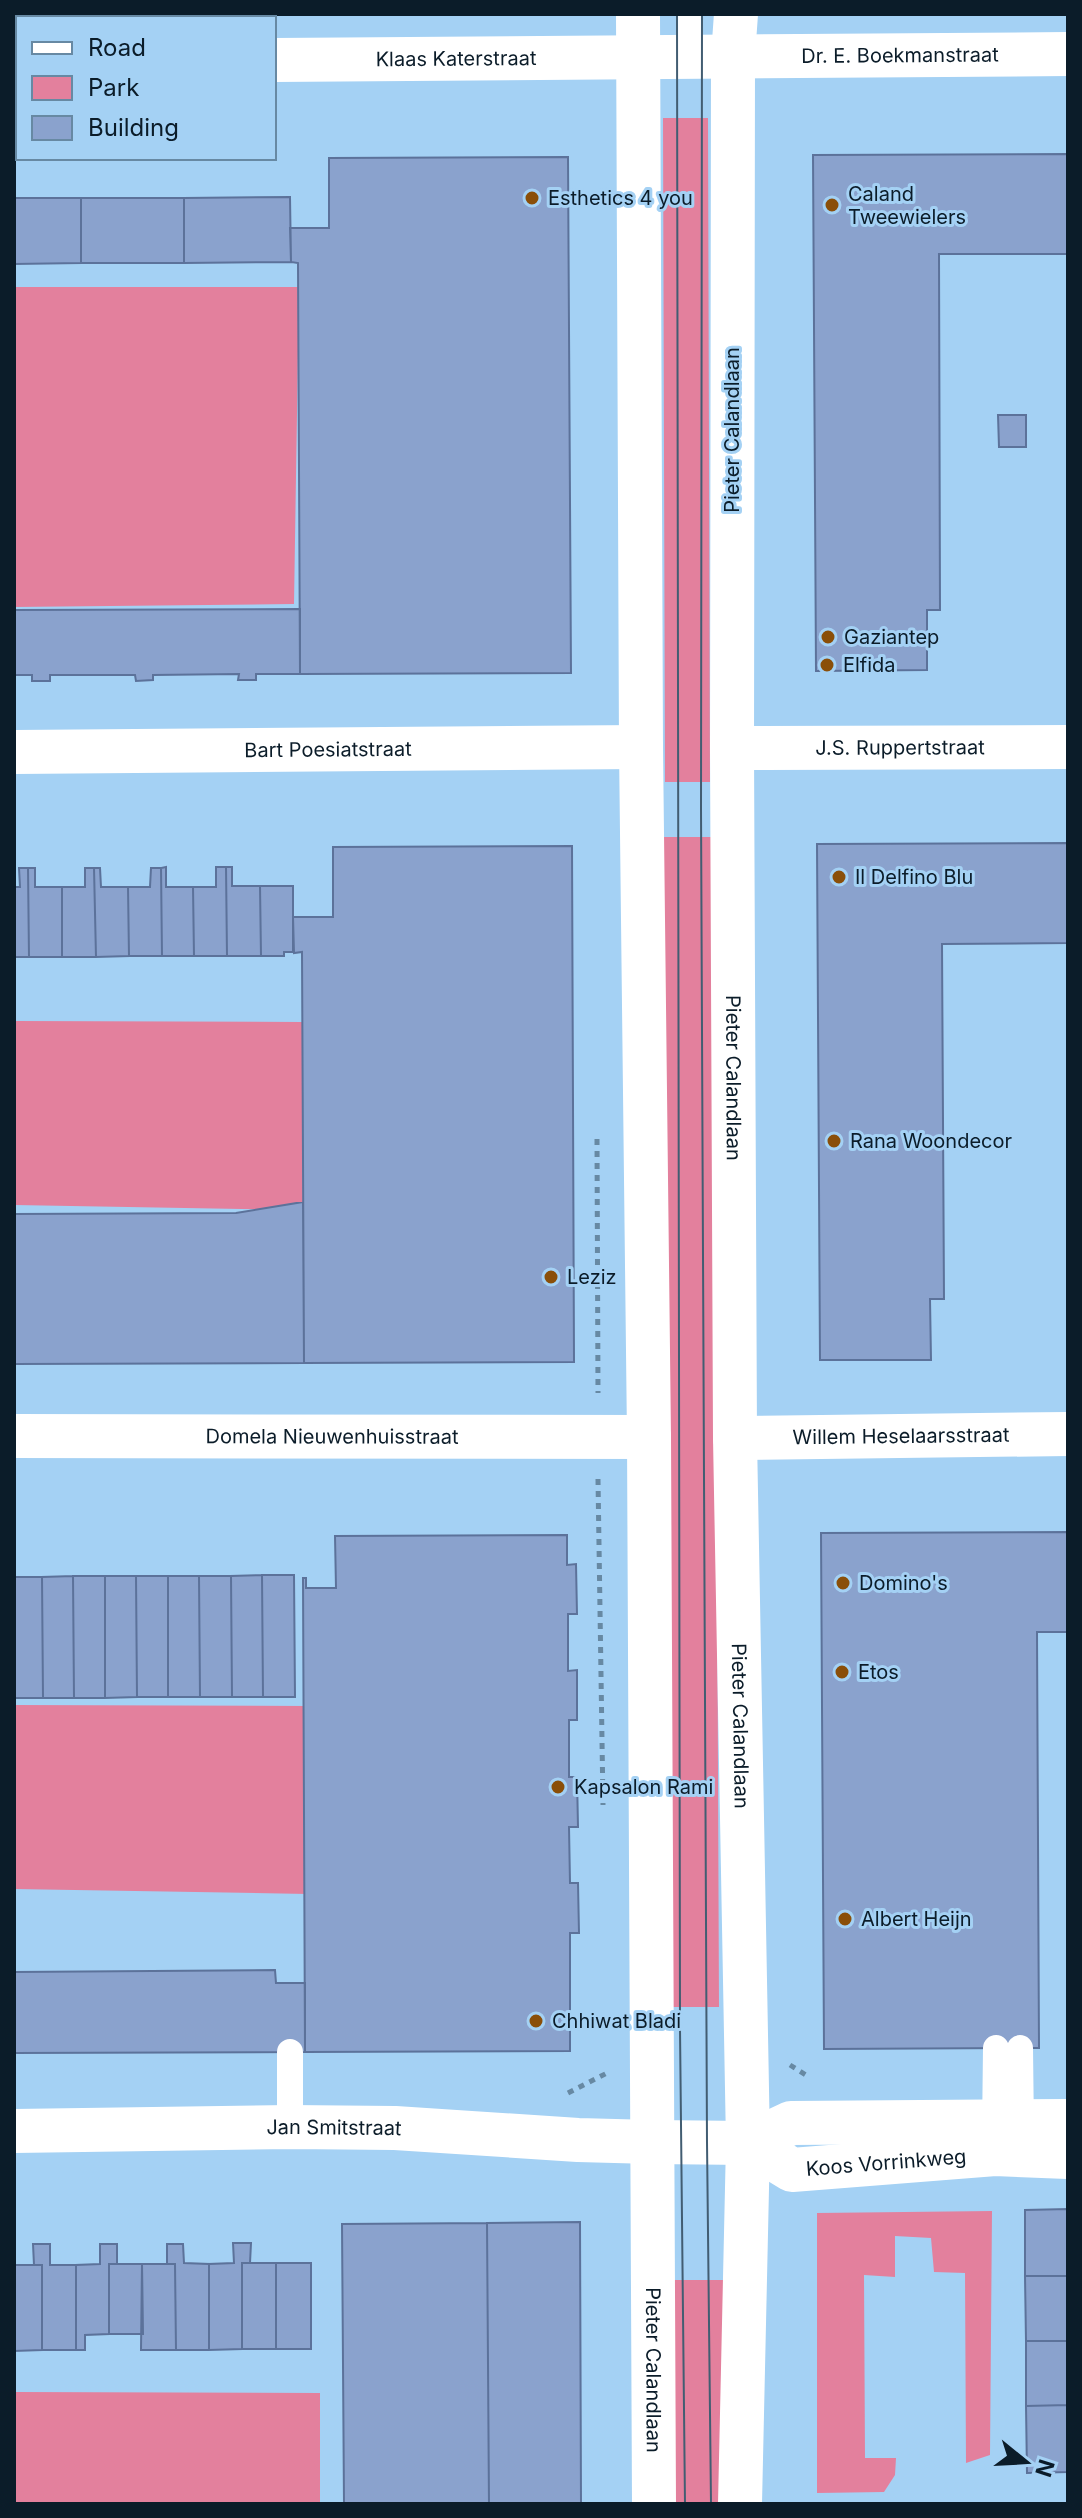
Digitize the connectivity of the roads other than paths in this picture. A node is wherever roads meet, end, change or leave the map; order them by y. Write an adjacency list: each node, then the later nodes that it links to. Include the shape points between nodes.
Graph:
1 (638, 14): 5 (street, Pieter Calandlaan)
2 (690, 35): 3 (street, Dr. E. Boekmanstraat); 5 (street, Klaas Katerstraat)
3 (734, 35): 4 (street, Dr. E. Boekmanstraat); 9 (street, Pieter Calandlaan)
4 (1068, 54)
5 (638, 58): 6 (street, Klaas Katerstraat); 7 (street, Pieter Calandlaan)
6 (276, 60)
7 (641, 747): 10 (street, Bart Poesiatstraat); 13 (street, Pieter Calandlaan)
8 (1068, 747): 9 (street, J.S. Ruppertstraat)
9 (732, 748): 14 (street, Pieter Calandlaan)
10 (14, 752)
11 (1068, 1434): 14 (street, Willem Heselaarsstraat)
12 (14, 1436): 13 (street, Domela Nieuwenhuisstraat)
13 (649, 1437): 21 (street, Pieter Calandlaan)
14 (735, 1438): 22 (street, Pieter Calandlaan)
15 (1008, 2048): 20 (lane)
16 (290, 2052): 18 (lane)
17 (1068, 2121): 20 (street, Koos Vorrinkweg)
18 (290, 2127): 19 (street, Jan Smitstraat); 21 (street, Jan Smitstraat)
19 (14, 2131)
20 (1008, 2138): 22 (street, Koos Vorrinkweg, via 792,2170); 23 (street, Koos Vorrinkweg)
21 (652, 2142): 22 (street); 24 (street, Pieter Calandlaan)
22 (748, 2143): 25 (street, Pieter Calandlaan)
23 (1068, 2157)
24 (654, 2504)
25 (740, 2504)

